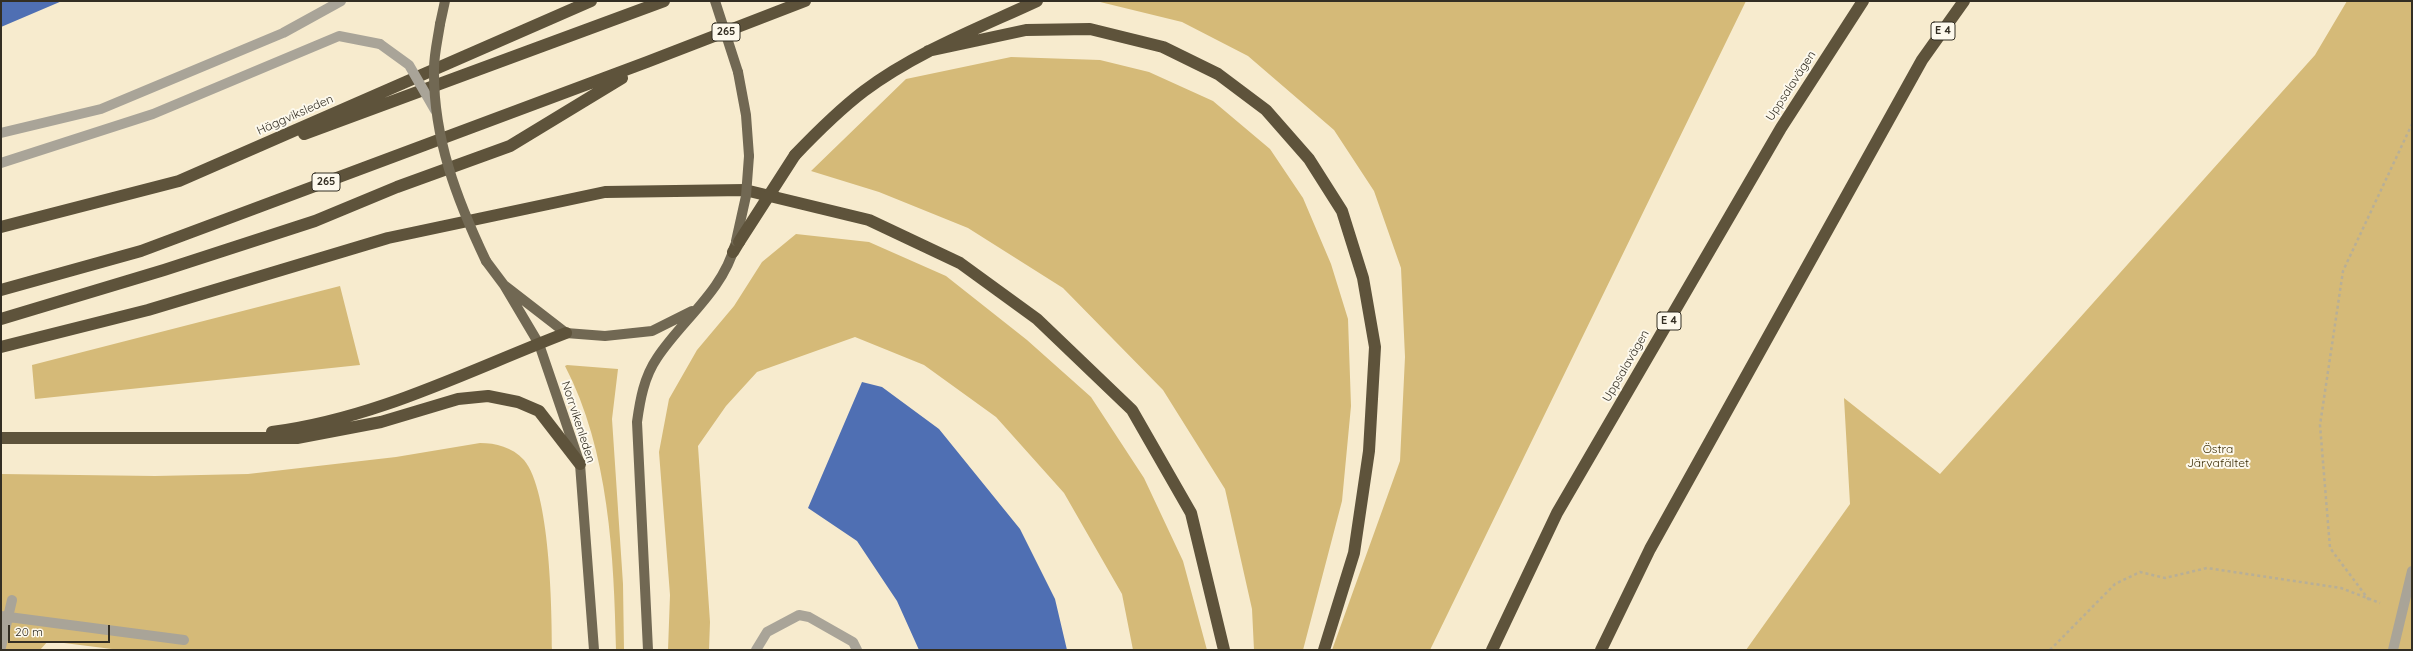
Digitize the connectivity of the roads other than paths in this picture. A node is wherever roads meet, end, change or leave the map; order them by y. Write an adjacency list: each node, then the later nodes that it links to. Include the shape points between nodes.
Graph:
1 (341, 1): 15 (street, via 283,33 101,109)
2 (445, 1): 14 (main road, bridge, via 434,68)
3 (591, 1): 17 (highway, Häggviksleden)
4 (664, 1): 17 (highway)
5 (715, 1): 19 (main road, bridge, via 738,72 750,156 746,196)
6 (805, 1): 13 (highway, 265)
7 (1037, 1): 11 (highway)
8 (1863, 1): 41 (highway, Uppsalavägen / E 4, via 1781,128 1557,513)
9 (1964, 1): 12 (highway, E 4)
10 (1970, 1): 12 (highway)
11 (928, 51): 19 (highway, bridge, via 865,90 824,124 795,155); 40 (highway, via 1026,30 1090,29 1163,47 1218,74 1266,110 1309,159 1342,211 1363,278 1375,347 1369,451 1354,553)
12 (1922, 60): 42 (highway, E 4, via 1650,549)
13 (647, 62): 21 (highway, 265, via 141,251); 23 (highway, via 510,146 315,220 164,270)
14 (435, 110): 16 (street, bridge, via 409,65 380,44 339,36 153,114); 20 (main road, bridge, via 447,167 464,214 486,261)
15 (1, 133)
16 (1, 163)
17 (179, 181): 18 (highway, Häggviksleden)
18 (1, 227)
19 (736, 245): 22 (main road, via 717,285)
20 (504, 285): 24 (main road); 25 (main road, Norrvikenleden)
21 (1, 290)
22 (695, 310): 24 (main road, via 652,331 605,336); 36 (main road, via 656,359 640,401 637,422)
23 (1, 319)
24 (566, 334): 25 (highway)
25 (539, 344): 28 (highway, via 505,360 381,408 296,429); 29 (main road, Norrvikenleden)
26 (1, 347): 39 (highway, via 148,310 388,238 606,192 745,190 869,220 960,263 1037,319 1132,410 1191,513)
27 (1, 438): 28 (highway)
28 (217, 439): 29 (highway, via 297,438 381,422 458,399 488,396 518,402 540,411)
29 (580, 464): 35 (main road, Norrvikenleden)
30 (2412, 571): 43 (street)
31 (12, 600): 32 (street)
32 (4, 616): 33 (street); 34 (street)
33 (184, 640)
34 (1, 647)
35 (594, 650)
36 (648, 650)
37 (756, 650): 38 (street, via 768,632 799,615 809,617 853,642)
38 (857, 650)
39 (1224, 650)
40 (1324, 650)
41 (1492, 650)
42 (1601, 650)
43 (2393, 650)

